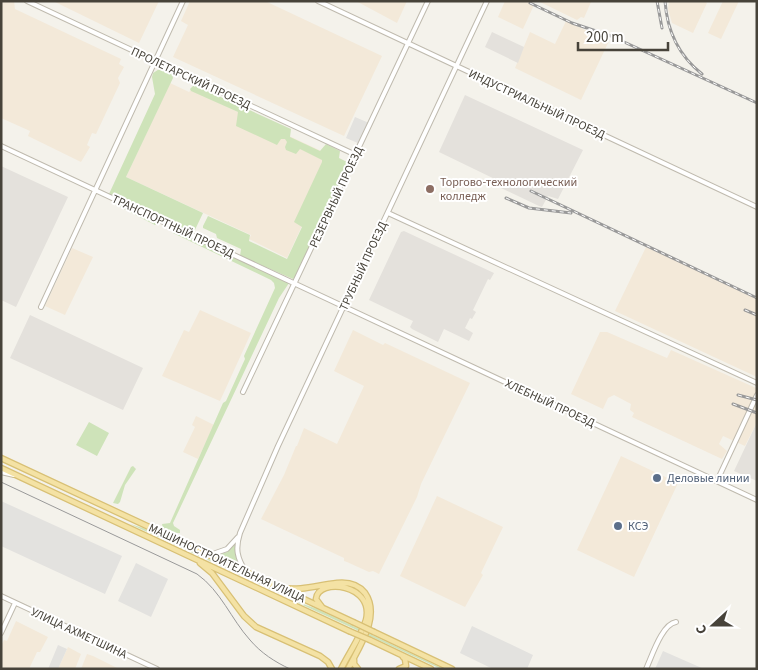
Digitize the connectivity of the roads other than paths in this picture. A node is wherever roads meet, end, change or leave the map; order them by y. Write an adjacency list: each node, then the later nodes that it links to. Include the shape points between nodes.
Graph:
1 (27, 1): 7 (street, ПРОЛЕТАРСКИЙ ПРОЕЗД)
2 (183, 1): 7 (street)
3 (318, 1): 6 (street, ИНДУСТРИАЛЬНЫЙ ПРОЕЗД)
4 (428, 1): 6 (street, РЕЗЕРВНЫЙ ПРОЕЗД)
5 (487, 1): 8 (street, ТРУБНЫЙ ПРОЕЗД)
6 (408, 44): 8 (street, ИНДУСТРИАЛЬНЫЙ ПРОЕЗД); 10 (street, РЕЗЕРВНЫЙ ПРОЕЗД)
7 (155, 61): 10 (street, ПРОЛЕТАРСКИЙ ПРОЕЗД); 11 (street)
8 (456, 66): 12 (street, ИНДУСТРИАЛЬНЫЙ ПРОЕЗД); 13 (street, ТРУБНЫЙ ПРОЕЗД)
9 (1, 146): 11 (street, ТРАНСПОРТНЫЙ ПРОЕЗД)
10 (356, 156): 14 (street, РЕЗЕРВНЫЙ ПРОЕЗД)
11 (96, 190): 14 (street, ТРАНСПОРТНЫЙ ПРОЕЗД); 16 (street)
12 (757, 207)
13 (388, 213): 15 (street, ТРУБНЫЙ ПРОЕЗД); 17 (street)
14 (295, 284): 15 (street, ТРАНСПОРТНЫЙ ПРОЕЗД); 18 (street, РЕЗЕРВНЫЙ ПРОЕЗД)
15 (344, 306): 24 (street, ХЛЕБНЫЙ ПРОЕЗД); 30 (street, ТРУБНЫЙ ПРОЕЗД)
16 (41, 307)
17 (757, 383)
18 (244, 392)
19 (757, 395): 24 (street)
20 (1, 458): 26 (main road, МАШИНОСТРОИТЕЛЬНАЯ УЛИЦА)
21 (1, 468): 23 (main road, МАШИНОСТРОИТЕЛЬНАЯ УЛИЦА)
22 (1, 472): 23 (street)
23 (15, 475): 27 (main road, МАШИНОСТРОИТЕЛЬНАЯ УЛИЦА)
24 (717, 482): 25 (street, ХЛЕБНЫЙ ПРОЕЗД)
25 (757, 500)
26 (93, 501): 27 (main road, via 98,508); 28 (main road, МАШИНОСТРОИТЕЛЬНАЯ УЛИЦА)
27 (90, 510): 29 (main road, МАШИНОСТРОИТЕЛЬНАЯ УЛИЦА)
28 (120, 513): 29 (main road, via 110,514); 31 (main road, МАШИНОСТРОИТЕЛЬНАЯ УЛИЦА)
29 (116, 522): 32 (main road, МАШИНОСТРОИТЕЛЬНАЯ УЛИЦА)
30 (240, 533): 31 (street, via 232,545); 33 (street, via 237,555)
31 (210, 555): 33 (main road, МАШИНОСТРОИТЕЛЬНАЯ УЛИЦА)
32 (195, 559): 38 (main road, МАШИНОСТРОИТЕЛЬНАЯ УЛИЦА); 45 (main road, via 212,573 256,627 320,656)
33 (246, 572): 34 (main road, МАШИНОСТРОИТЕЛЬНАЯ УЛИЦА)
34 (278, 587): 35 (main road, МАШИНОСТРОИТЕЛЬНАЯ УЛИЦА); 42 (main road, via 305,588 345,582 363,591 370,604 371,618)
35 (293, 594): 38 (main road, via 286,596); 39 (main road, МАШИНОСТРОИТЕЛЬНАЯ УЛИЦА)
36 (1, 596): 37 (street, УЛИЦА АХМЕТШИНА)
37 (15, 603): 41 (street); 44 (street, УЛИЦА АХМЕТШИНА)
38 (289, 603): 43 (main road, МАШИНОСТРОИТЕЛЬНАЯ УЛИЦА, bridge)
39 (323, 608): 46 (main road, via 316,599 318,592 337,587 349,588 365,603 366,620); 51 (main road, МАШИНОСТРОИТЕЛЬНАЯ УЛИЦА, bridge)
40 (676, 622): 52 (street, via 671,622 665,629)
41 (1, 633)
42 (355, 654): 47 (main road); 48 (main road, via 354,664)
43 (402, 656): 49 (main road, via 406,666); 50 (main road, МАШИНОСТРОИТЕЛЬНАЯ УЛИЦА)
44 (157, 669)
45 (332, 669)
46 (341, 669)
47 (348, 669)
48 (358, 669)
49 (399, 669)
50 (430, 669)
51 (452, 669)
52 (646, 669)

